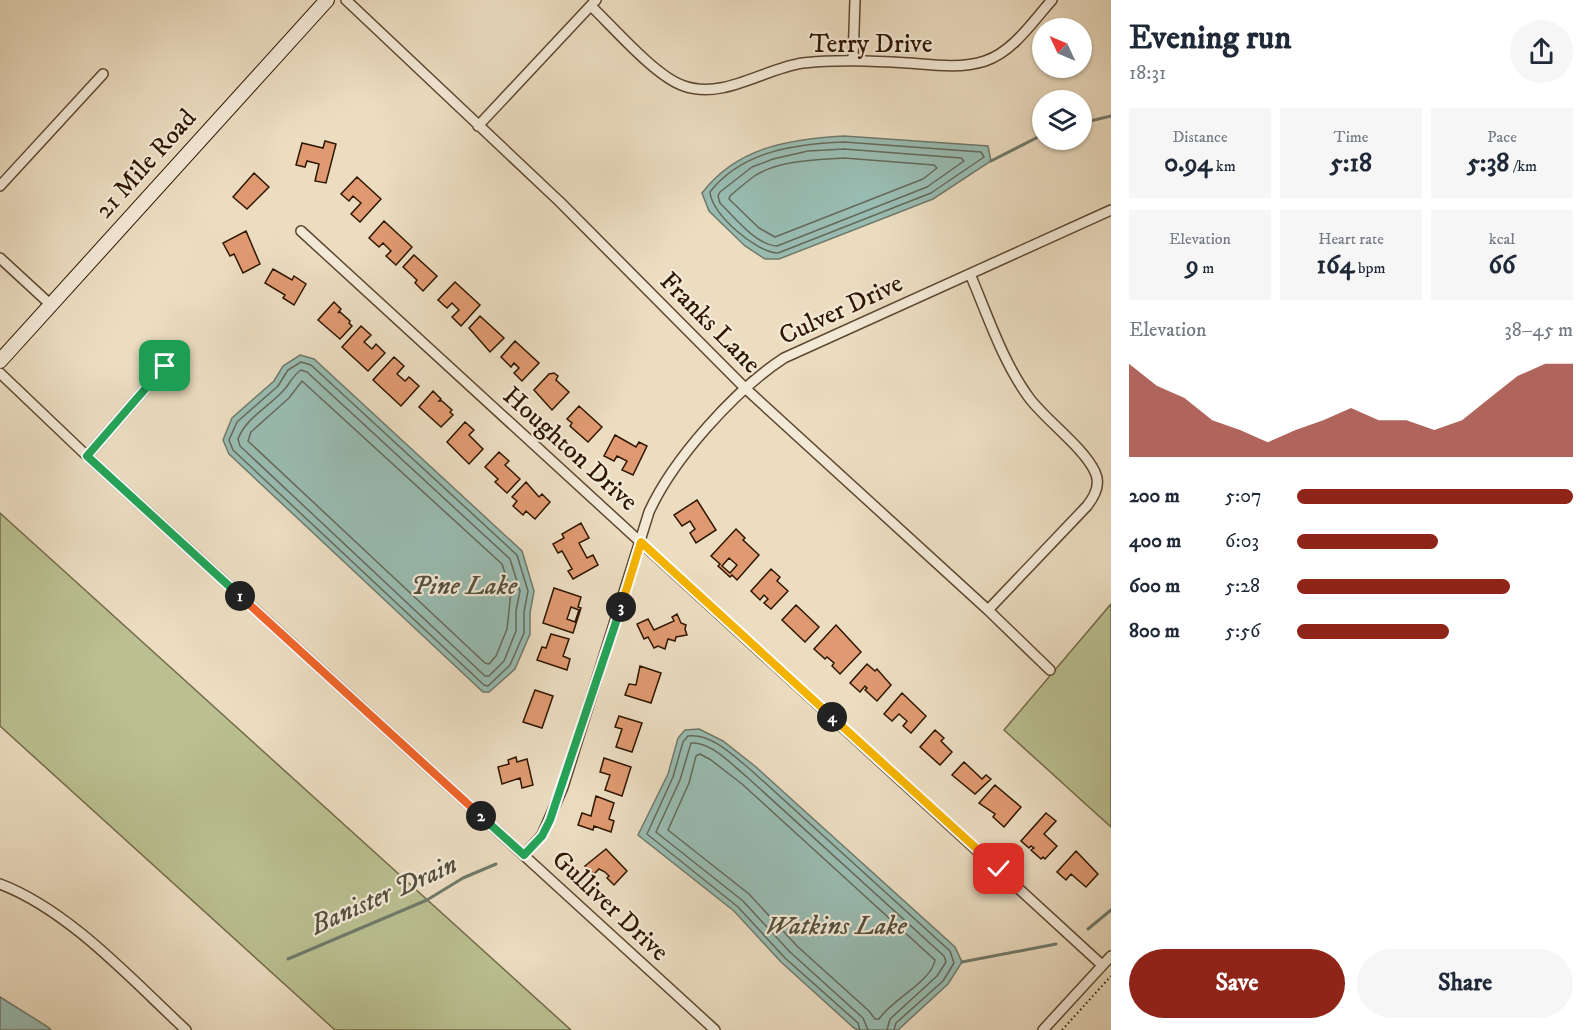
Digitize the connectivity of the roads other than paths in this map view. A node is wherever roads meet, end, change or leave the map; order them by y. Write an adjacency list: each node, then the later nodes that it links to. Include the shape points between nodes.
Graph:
1 (327, 0): 14 (street, 21 Mile Road)
2 (346, 0): 8 (street, Franks Lane)
3 (855, 0): 6 (street)
4 (1052, 0): 6 (street, Terry Drive, via 1009,47 984,62 957,65)
5 (594, 3): 6 (street, Terry Drive, via 659,71 686,87 710,89 788,66); 8 (street)
6 (853, 60)
7 (103, 74): 9 (street)
8 (478, 126): 18 (street, Franks Lane, via 560,202)
9 (0, 186)
10 (1111, 210): 13 (street, Culver Drive)
11 (301, 231): 20 (street, Houghton Drive)
12 (0, 258): 14 (street)
13 (970, 274): 18 (street, Culver Drive, via 784,358); 21 (street, via 1017,380 1089,462 1097,484 1087,506)
14 (51, 305): 15 (street, 21 Mile Road)
15 (0, 361)
16 (165, 366): 19 (street)
17 (0, 373): 19 (street, Gulliver Drive)
18 (745, 388): 20 (street, Culver Drive, via 688,450 661,488); 21 (street, Franks Lane)
19 (87, 456): 23 (street, Gulliver Drive)
20 (641, 542): 23 (street, Culver Drive, via 563,787 542,836); 26 (street, Houghton Drive)
21 (988, 610): 22 (street, Franks Lane)
22 (1050, 670)
23 (524, 855): 28 (street, Gulliver Drive)
24 (0, 884): 27 (street, via 50,909)
25 (1111, 956): 26 (street)
26 (1102, 965): 29 (street)
27 (186, 1030)
28 (715, 1030)
29 (1043, 1030)

